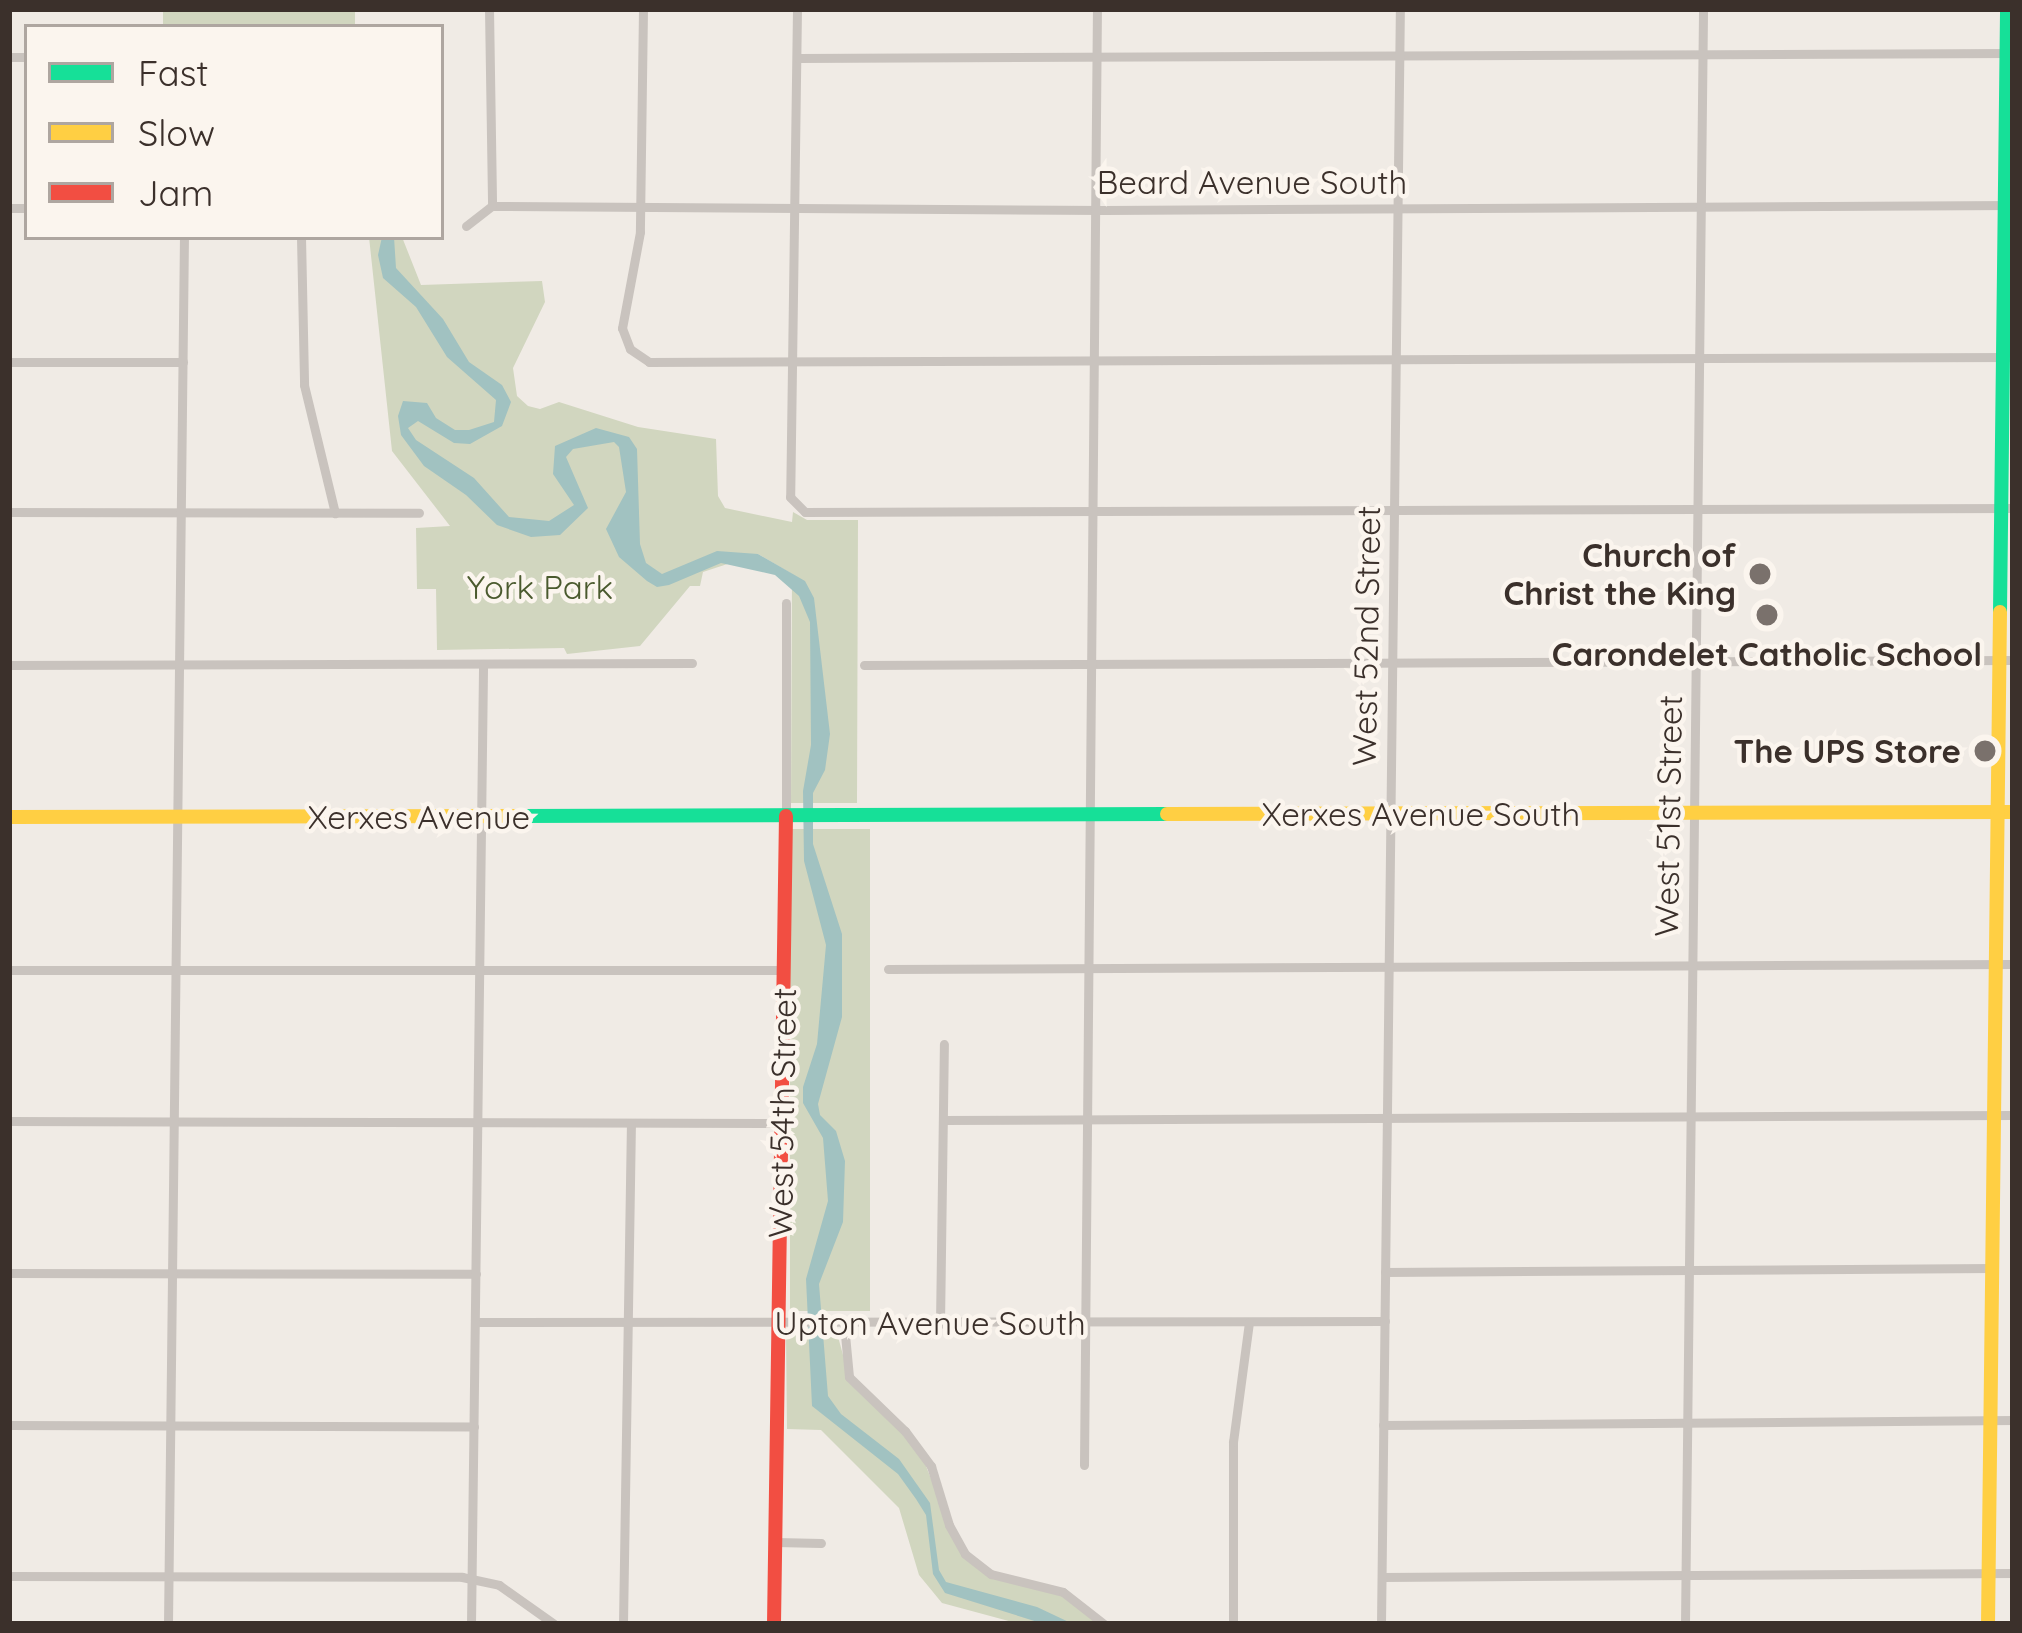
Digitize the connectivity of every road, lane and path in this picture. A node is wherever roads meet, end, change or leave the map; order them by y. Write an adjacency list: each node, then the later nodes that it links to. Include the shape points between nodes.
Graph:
1 (490, 9): 14 (street)
2 (643, 9): 17 (street)
3 (797, 9): 11 (street)
4 (1097, 9): 12 (street)
5 (1400, 9): 10 (street, West 52nd Street)
6 (1703, 9): 9 (street, West 51st Street)
7 (2007, 9): 8 (street)
8 (2010, 53): 9 (street); 13 (street)
9 (1702, 55): 10 (street); 15 (street, West 51st Street)
10 (1400, 56): 12 (street); 16 (street, West 52nd Street)
11 (798, 58): 12 (street); 18 (street)
12 (1097, 58): 19 (street)
13 (2009, 205): 15 (street, Beard Avenue South); 23 (street)
14 (492, 206): 17 (street, Beard Avenue South); 20 (street)
15 (1701, 206): 16 (street, Beard Avenue South); 25 (street, West 51st Street)
16 (1399, 207): 19 (street, Beard Avenue South); 24 (street, West 52nd Street)
17 (640, 209): 18 (street, Beard Avenue South); 29 (street, via 622,310 630,349 661,363)
18 (793, 210): 19 (street, Beard Avenue South); 29 (street)
19 (1096, 210): 28 (street)
20 (466, 226)
21 (184, 240): 27 (street)
22 (301, 240): 35 (street, via 304,386)
23 (2008, 357): 25 (street); 30 (street)
24 (1398, 360): 25 (street); 28 (street); 33 (street, West 52nd Street)
25 (1699, 360): 31 (street, West 51st Street)
26 (9, 362): 27 (street)
27 (183, 362): 34 (street)
28 (1094, 362): 29 (street); 37 (street)
29 (791, 364): 37 (street, via 790,497 797,508)
30 (2007, 508): 31 (street); 39 (street)
31 (1698, 509): 33 (street); 40 (street, West 51st Street)
32 (9, 512): 34 (street)
33 (1396, 512): 37 (street); 42 (street, West 52nd Street)
34 (181, 513): 35 (street); 47 (street)
35 (335, 513): 36 (street)
36 (419, 513)
37 (1093, 513): 46 (street)
38 (786, 603): 51 (street, West 54th Street)
39 (2006, 660): 40 (street); 48 (street)
40 (1697, 662): 42 (street); 49 (street, West 51st Street)
41 (692, 663): 43 (street)
42 (1394, 663): 46 (street); 50 (street, West 52nd Street)
43 (483, 664): 47 (street); 56 (street)
44 (9, 665): 47 (street)
45 (864, 665): 46 (street)
46 (1091, 665): 54 (street)
47 (179, 666): 53 (street)
48 (2005, 812): 49 (street, Xerxes Avenue South); 57 (street)
49 (1695, 813): 50 (street, Xerxes Avenue South); 58 (street, West 51st Street)
50 (1390, 814): 54 (street, Xerxes Avenue South); 62 (street, West 52nd Street)
51 (793, 816): 52 (street, Xerxes Avenue); 56 (street, Xerxes Avenue); 65 (street, West 54th Street)
52 (829, 816): 54 (street, Xerxes Avenue South)
53 (177, 817): 55 (street, Xerxes Avenue); 56 (street, Xerxes Avenue); 64 (street)
54 (1090, 817): 61 (street)
55 (9, 818)
56 (482, 818): 59 (street)
57 (2005, 964): 58 (street); 67 (street)
58 (1692, 968): 62 (street); 69 (street, West 51st Street)
59 (481, 969): 64 (street); 65 (street); 74 (street)
60 (888, 969): 61 (street)
61 (1088, 969): 62 (street); 71 (street)
62 (1389, 969): 72 (street, West 52nd Street)
63 (9, 970): 64 (street)
64 (176, 970): 75 (street)
65 (784, 970): 77 (street, West 54th Street)
66 (944, 1044): 70 (street)
67 (1996, 1115): 68 (street); 69 (street); 78 (street)
68 (2013, 1115)
69 (1690, 1119): 72 (street); 80 (street, West 51st Street)
70 (943, 1120): 71 (street); 92 (street)
71 (1085, 1120): 72 (street); 87 (street)
72 (1387, 1120): 81 (street, West 52nd Street)
73 (9, 1121): 75 (street)
74 (478, 1121): 75 (street); 76 (street); 84 (street)
75 (174, 1122): 83 (street)
76 (632, 1123): 77 (street); 89 (street)
77 (782, 1123): 90 (street, West 54th Street)
78 (1993, 1268): 79 (street); 80 (street); 93 (street)
79 (2013, 1268)
80 (1689, 1270): 81 (street); 95 (street, West 51st Street)
81 (1385, 1272): 85 (street, West 52nd Street)
82 (9, 1273): 83 (street)
83 (172, 1274): 84 (street); 97 (street)
84 (476, 1274): 86 (street)
85 (1385, 1321): 88 (street, Upton Avenue South); 98 (street, West 52nd Street)
86 (476, 1322): 89 (street, Upton Avenue South); 99 (street)
87 (1086, 1322): 88 (street, Upton Avenue South); 92 (street, Upton Avenue South); 100 (street)
88 (1249, 1322): 116 (street, via 1233,1442)
89 (628, 1323): 90 (street, Upton Avenue South); 113 (street)
90 (779, 1324): 91 (street, Upton Avenue South); 101 (street, West 54th Street)
91 (844, 1324): 92 (street, Upton Avenue South); 115 (street, via 850,1377 932,1466 965,1554 991,1574 1063,1592)
92 (940, 1324)
93 (1991, 1420): 94 (street); 95 (street); 104 (street)
94 (2013, 1420)
95 (1688, 1421): 98 (street); 103 (street, West 51st Street)
96 (9, 1425): 97 (street)
97 (170, 1425): 99 (street); 107 (street)
98 (1383, 1425): 108 (street, West 52nd Street)
99 (474, 1427): 109 (street)
100 (1084, 1465)
101 (776, 1541): 102 (street); 114 (street, West 54th Street)
102 (821, 1543)
103 (1684, 1573): 104 (street); 108 (street); 118 (street, West 51st Street)
104 (1989, 1573): 105 (street); 119 (street)
105 (2013, 1573)
106 (9, 1576): 107 (street)
107 (168, 1577): 109 (street); 110 (street)
108 (1382, 1577): 117 (street, West 52nd Street)
109 (472, 1579): 111 (street); 112 (street, via 500,1585)
110 (168, 1624)
111 (471, 1624)
112 (554, 1624)
113 (623, 1624)
114 (774, 1624)
115 (1104, 1624)
116 (1232, 1624)
117 (1381, 1624)
118 (1685, 1624)
119 (1988, 1624)

